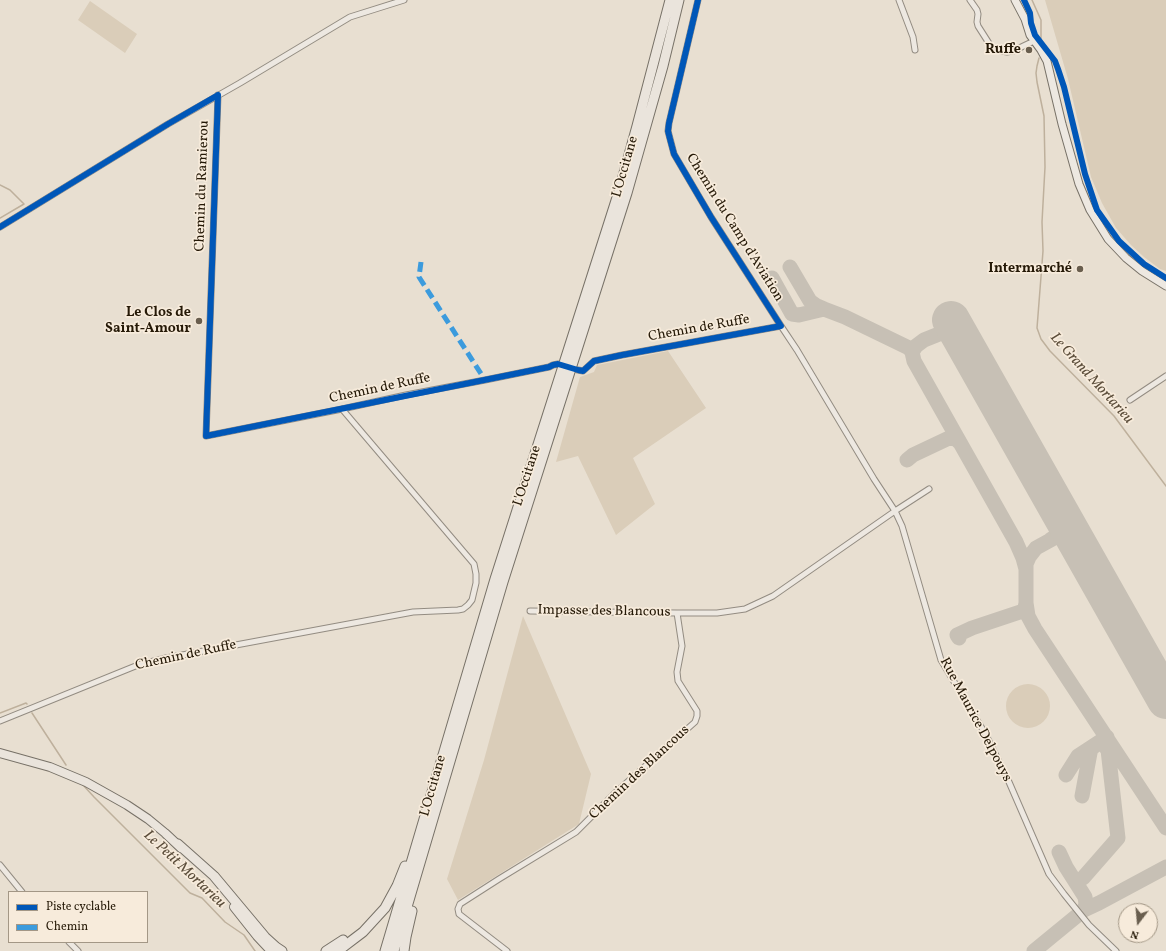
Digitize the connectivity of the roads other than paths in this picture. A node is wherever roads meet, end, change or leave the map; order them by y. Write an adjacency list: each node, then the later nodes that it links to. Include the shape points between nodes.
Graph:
1 (404, 0): 10 (street, Chemin du Ramierou, via 350,17)
2 (670, 0): 26 (highway, L'Occitane, via 619,190 500,564)
3 (679, 0): 27 (highway, L'Occitane, via 627,193 503,582)
4 (698, 0): 13 (street, Chemin du Camp d'Aviation, via 669,123 670,140 674,154 711,217)
5 (899, 0): 9 (street, via 913,37)
6 (970, 0): 8 (street, via 977,10 978,26 992,48 1007,52)
7 (1015, 0): 8 (main road)
8 (1034, 41): 12 (main road, via 1047,61 1079,184 1090,210 1108,239 1126,258)
9 (915, 50)
10 (218, 95): 11 (street, Chemin du Ramierou); 19 (street, Chemin du Ramierou)
11 (0, 227)
12 (1166, 286)
13 (781, 326): 15 (street, Chemin de Ruffe, via 615,356 594,361 583,371); 21 (street, Chemin du Camp d'Aviation, via 802,356)
14 (558, 364): 18 (street, Chemin de Ruffe)
15 (578, 370)
16 (1166, 376): 17 (street)
17 (1130, 400)
18 (342, 409): 19 (street, Chemin de Ruffe); 24 (street, Chemin de Ruffe, via 474,564 476,583 472,600 468,605 458,610 413,612 152,661)
19 (206, 436)
20 (929, 489): 21 (street)
21 (895, 511): 23 (street, via 773,596 745,609 717,613); 44 (street, Rue Maurice Delpouys, via 902,526 940,660 986,735 1049,874 1089,925)
22 (530, 611): 23 (street, Impasse des Blancous)
23 (677, 612): 43 (street, Chemin des Blancous, via 682,646 677,672 678,681 697,711 695,722 616,792 576,832 460,904 459,914)
24 (0, 721)
25 (0, 753): 28 (main road, via 50,767 86,782 148,819)
26 (435, 780): 31 (highway); 40 (highway, L'Occitane)
27 (438, 802): 41 (highway, L'Occitane); 42 (highway)
28 (178, 844): 32 (main road, via 224,894); 37 (highway, via 214,876 265,937)
29 (0, 865): 30 (street)
30 (21, 891)
31 (393, 895): 38 (highway, via 373,917); 39 (highway, via 371,924)
32 (257, 936): 35 (main road); 36 (main road)
33 (70, 943): 34 (street)
34 (78, 951)
35 (266, 951)
36 (271, 951)
37 (282, 951)
38 (326, 951)
39 (338, 951)
40 (385, 951)
41 (394, 951)
42 (404, 951)
43 (507, 951)
44 (1116, 951)

